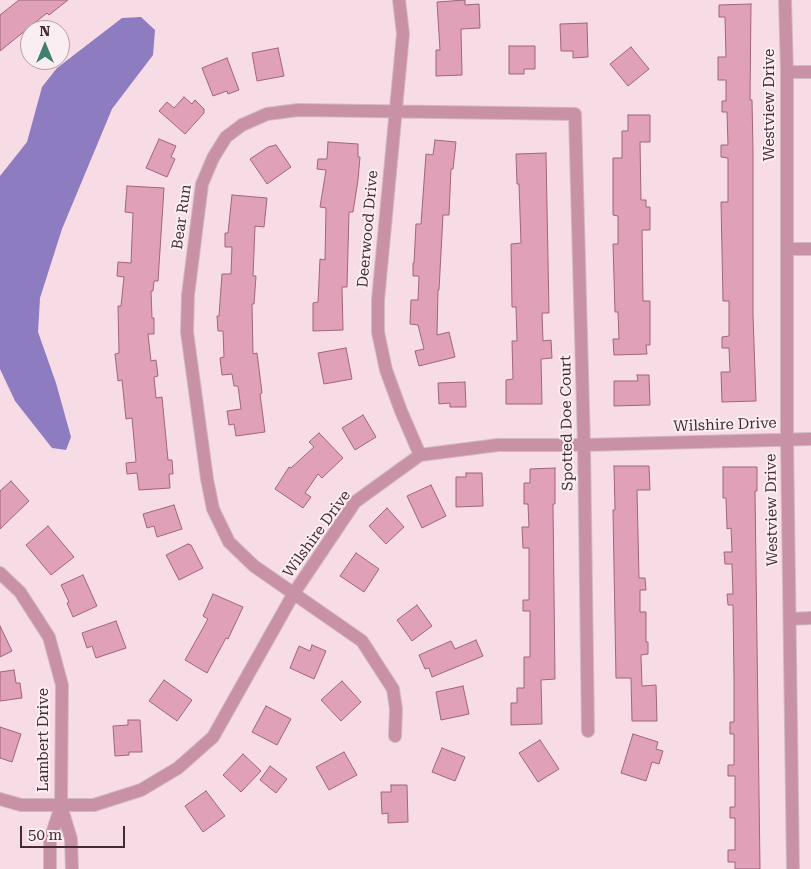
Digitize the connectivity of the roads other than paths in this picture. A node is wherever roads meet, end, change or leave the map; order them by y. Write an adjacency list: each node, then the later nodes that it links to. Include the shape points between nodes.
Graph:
1 (399, 0): 5 (street, Deerwood Drive, via 402,34)
2 (785, 0): 3 (street, Westview Drive)
3 (787, 72): 4 (street); 7 (street, Westview Drive)
4 (811, 72)
5 (395, 112): 6 (street, Bear Run); 12 (street, Deerwood Drive, via 378,332 386,370); 14 (street, Bear Run, via 298,110 267,114 242,125 226,137 202,184 186,332 206,478 213,509 229,542 254,566)
6 (574, 114): 11 (street, Spotted Doe Court)
7 (787, 249): 8 (street); 9 (street, Westview Drive)
8 (811, 249)
9 (787, 439): 10 (street, Wilshire Drive); 11 (street, Wilshire Drive); 16 (street, Westview Drive)
10 (811, 439)
11 (584, 445): 12 (street, Wilshire Drive, via 498,445); 17 (street, Spotted Doe Court)
12 (420, 455): 14 (street, Wilshire Drive, via 356,502)
13 (0, 573): 20 (street, Lambert Drive, via 20,592 49,637 62,685)
14 (294, 594): 18 (street, Bear Run, via 362,641 393,689); 20 (street, Wilshire Drive, via 213,738 178,768 142,790 94,805)
15 (811, 618): 16 (street)
16 (790, 619): 23 (street, Westview Drive)
17 (588, 730)
18 (395, 736)
19 (0, 799): 20 (street, Wilshire Drive, via 21,805)
20 (61, 806): 21 (street, Lambert Drive, via 50,840); 22 (street, Lambert Drive, via 71,839)
21 (50, 869)
22 (72, 869)
23 (793, 869)

